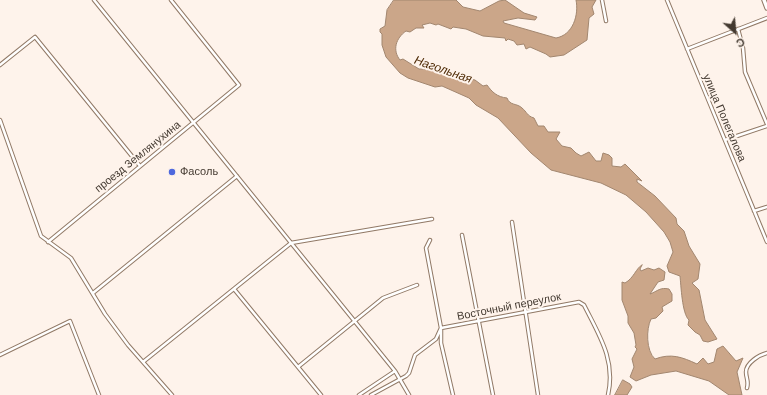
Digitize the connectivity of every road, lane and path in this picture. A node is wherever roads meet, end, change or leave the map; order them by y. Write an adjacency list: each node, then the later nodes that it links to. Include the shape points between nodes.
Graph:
1 (94, 0): 13 (street)
2 (171, 0): 13 (street, проезд Землянухина, via 239,86)
3 (602, 0): 8 (street)
4 (667, 0): 10 (street, улица Полегалова)
5 (764, 0): 6 (street)
6 (767, 8)
7 (767, 18): 9 (street)
8 (606, 21)
9 (738, 29): 10 (street); 14 (street, via 745,72)
10 (687, 49): 15 (street, улица Полегалова)
11 (0, 66): 16 (street, via 35,37)
12 (0, 120): 24 (street, via 41,236)
13 (194, 122): 16 (street, проезд Землянухина); 17 (street)
14 (767, 125): 15 (street)
15 (725, 140): 19 (street, улица Полегалова)
16 (140, 166): 24 (street, проезд Землянухина)
17 (237, 176): 26 (street); 29 (street)
18 (767, 207): 19 (street)
19 (754, 211): 25 (street, улица Полегалова)
20 (432, 219): 26 (street)
21 (512, 222): 30 (street)
22 (462, 235): 32 (street)
23 (430, 240): 33 (street, via 426,248)
24 (48, 242): 29 (street, via 71,258)
25 (767, 242)
26 (291, 243): 28 (street); 31 (street)
27 (417, 285): 31 (street, via 383,298)
28 (234, 289): 36 (street); 37 (street)
29 (92, 293): 36 (street, via 105,314)
30 (526, 314): 32 (street, Восточный переулок); 49 (street); 50 (street, Восточный переулок, via 582,302 608,354 611,382)
31 (354, 321): 37 (street); 38 (street)
32 (478, 321): 33 (street, Восточный переулок); 48 (street)
33 (441, 328): 39 (street, via 436,339 415,355 409,373); 47 (street, via 441,343)
34 (767, 353): 40 (street, via 749,365 746,372 749,380)
35 (0, 355): 41 (street, via 70,321)
36 (143, 362): 42 (street)
37 (298, 367): 43 (street)
38 (395, 371): 39 (street); 44 (street)
39 (401, 379): 45 (street); 46 (street)
40 (747, 388)
41 (99, 395)
42 (172, 395)
43 (321, 395)
44 (359, 395)
45 (371, 395)
46 (410, 395)
47 (453, 395)
48 (493, 395)
49 (538, 395)
50 (608, 395)

